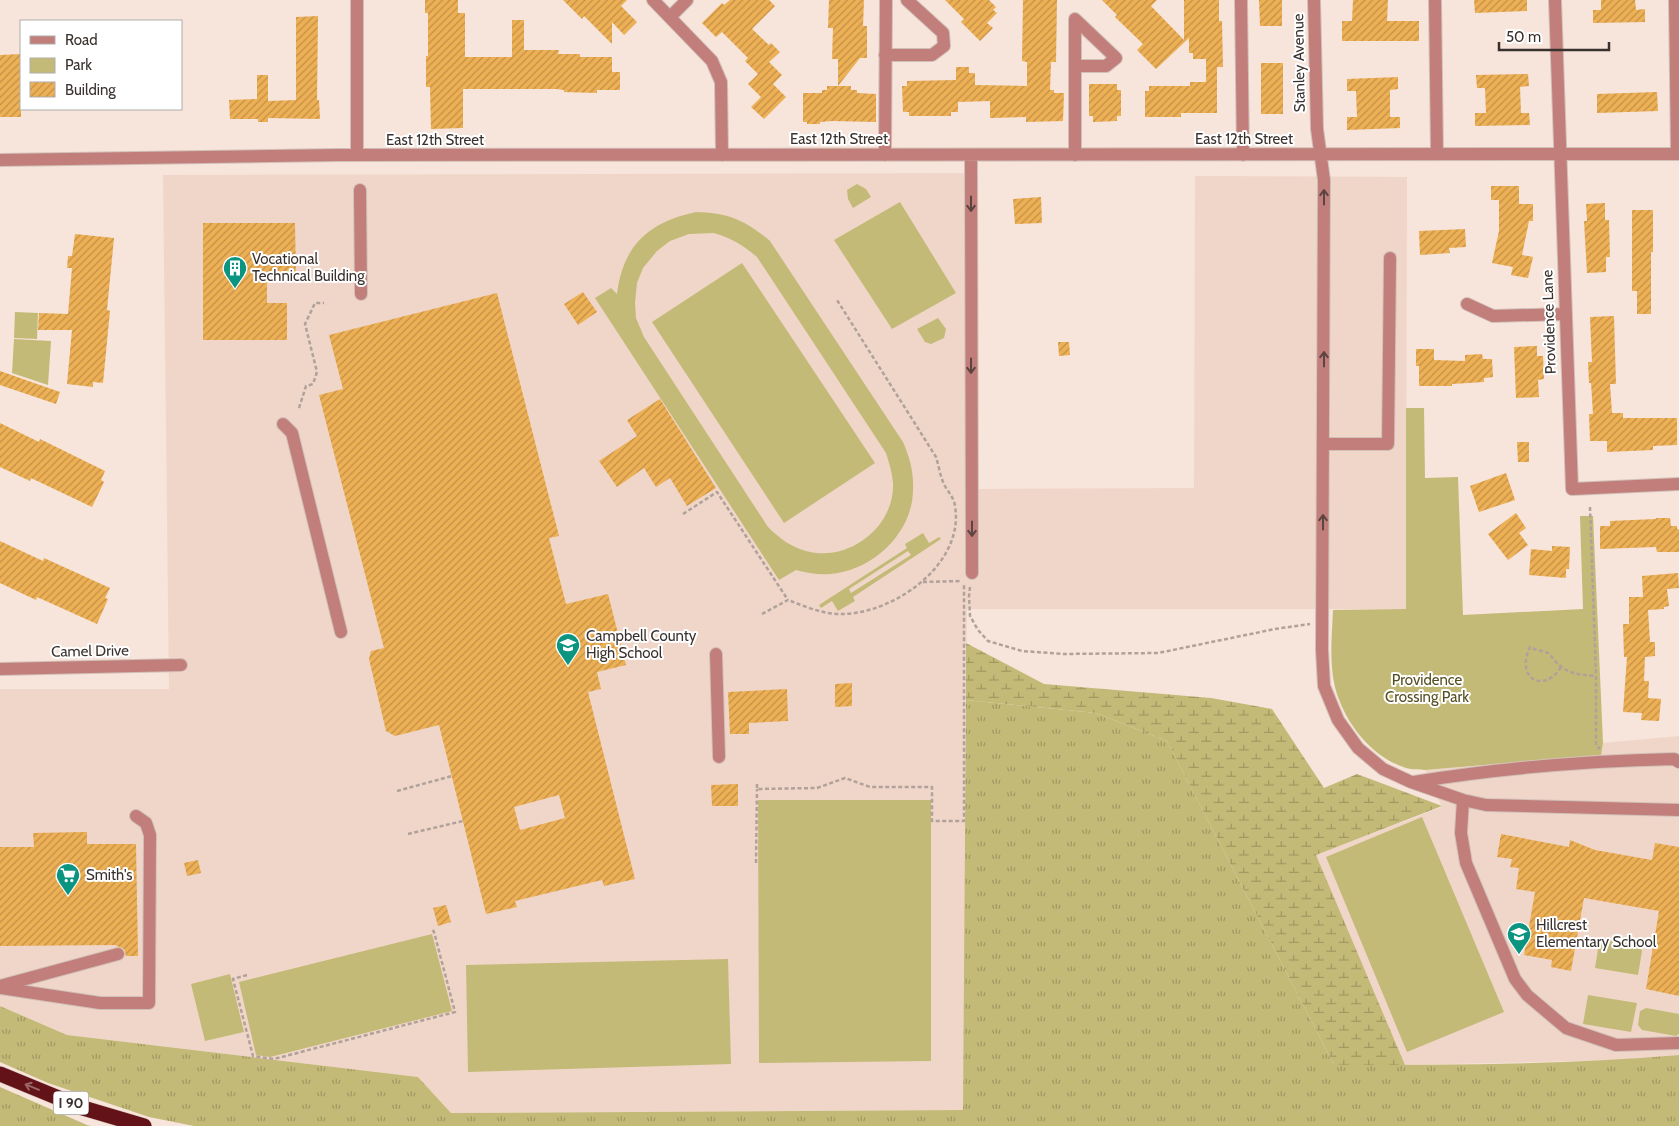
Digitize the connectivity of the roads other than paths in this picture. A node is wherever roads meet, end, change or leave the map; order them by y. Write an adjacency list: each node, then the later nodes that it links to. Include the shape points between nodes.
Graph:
1 (357, 0): 17 (street)
2 (653, 0): 11 (street)
3 (687, 0): 11 (street)
4 (886, 0): 12 (street)
5 (907, 0): 12 (street, via 943,34 944,46 932,55)
6 (1241, 0): 22 (street)
7 (1314, 0): 23 (street, Stanley Avenue, via 1317,129)
8 (1435, 0): 14 (street)
9 (1555, 0): 15 (street, Providence Lane)
10 (1675, 0): 16 (street)
11 (670, 17): 18 (street, via 712,61 721,82)
12 (885, 55): 19 (street)
13 (1075, 66): 21 (street)
14 (1437, 154): 15 (street, East 12th Street); 23 (street, East 12th Street)
15 (1559, 154): 16 (street, East 12th Street); 29 (street, Providence Lane)
16 (1678, 154)
17 (357, 155): 18 (street, East 12th Street); 24 (street, East 12th Street)
18 (722, 155): 19 (street, East 12th Street)
19 (885, 155): 20 (street, East 12th Street)
20 (971, 155): 21 (street, East 12th Street); 33 (street, one-way to 33)
21 (1074, 155): 22 (street, East 12th Street)
22 (1243, 155): 23 (street, East 12th Street)
23 (1321, 155): 31 (street, Stanley Avenue, one-way to 23, via 1324,180)
24 (0, 160)
25 (360, 190): 27 (street)
26 (1390, 258): 31 (street, via 1388,444)
27 (361, 294)
28 (1467, 304): 29 (street, via 1493,316)
29 (1566, 314): 32 (street, Providence Lane, via 1572,489)
30 (283, 424): 34 (street, via 292,433)
31 (1324, 444): 40 (street, Stanley Avenue, one-way to 31, via 1383,769 1358,748 1338,720 1324,686)
32 (1679, 484)
33 (972, 573)
34 (341, 632)
35 (716, 654): 38 (street)
36 (181, 666): 37 (street, Camel Drive)
37 (0, 669)
38 (719, 757)
39 (1679, 762): 40 (street, via 1674,759 1617,760)
40 (1411, 782): 41 (street, Stanley Avenue)
41 (1463, 800): 42 (street, Stanley Avenue, via 1486,805); 46 (street, via 1461,833 1466,863 1515,979 1527,995 1566,1028 1616,1045)
42 (1679, 810)
43 (136, 816): 45 (street, via 146,824 150,835 149,1003 100,1003)
44 (118, 954): 45 (street)
45 (0, 987)
46 (1679, 1043)
47 (0, 1074): 48 (highway, I 90, one-way to 47, via 83,1108)
48 (144, 1126)

